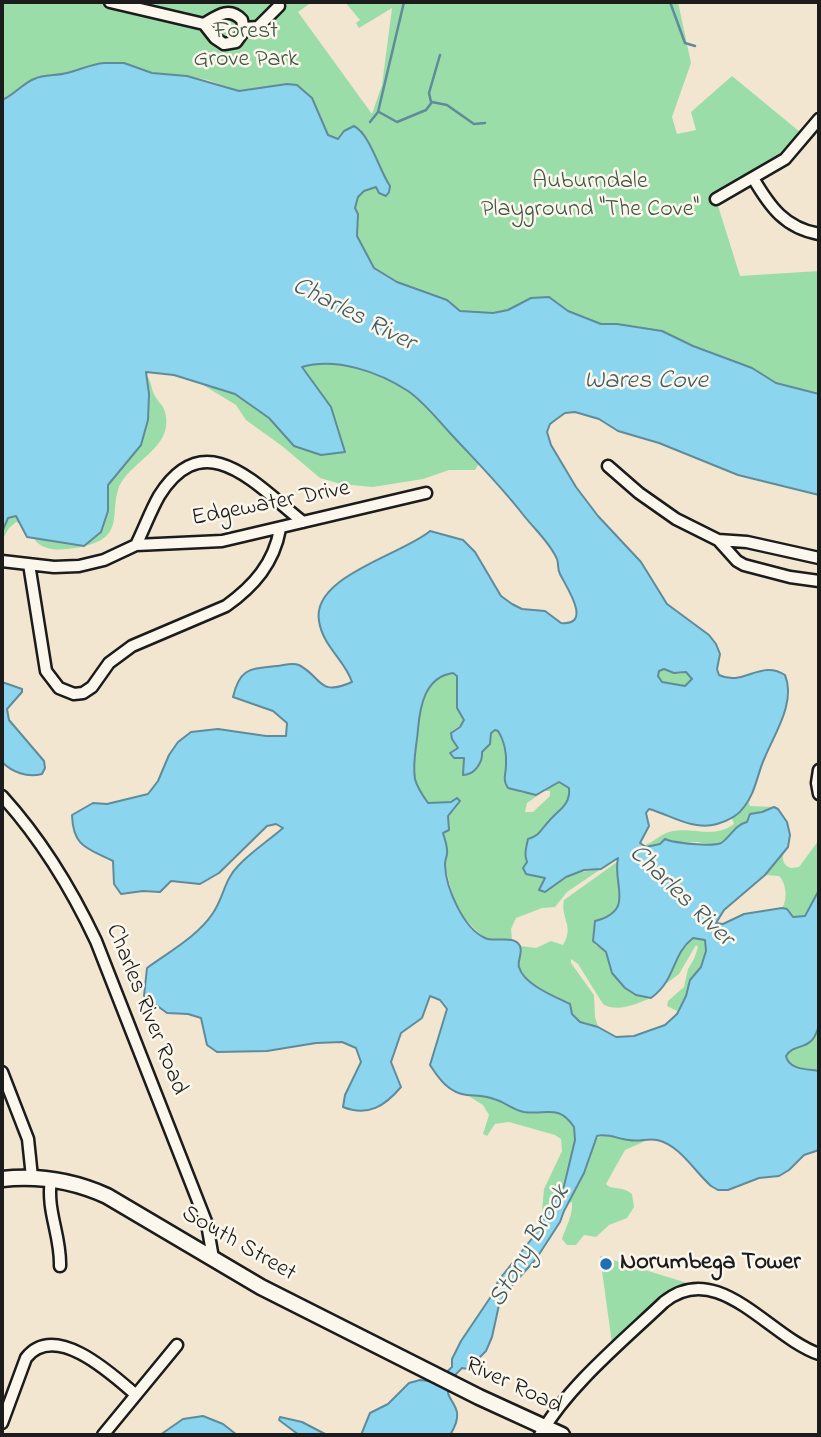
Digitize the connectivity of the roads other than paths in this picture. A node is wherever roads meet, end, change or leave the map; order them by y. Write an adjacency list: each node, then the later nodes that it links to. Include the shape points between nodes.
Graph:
1 (110, 2): 3 (street)
2 (279, 6): 4 (street, via 258,27)
3 (204, 24): 4 (street, via 230,12 240,17); 4 (street, via 228,44 241,39)
4 (244, 28)
5 (819, 119): 6 (street, via 788,156)
6 (753, 178): 7 (street); 8 (street, via 780,217)
7 (716, 199)
8 (819, 234)
9 (608, 466): 13 (street, via 676,519)
10 (426, 493): 11 (street, Edgewater Drive)
11 (303, 522): 12 (street, Edgewater Drive); 14 (street, via 231,468 197,461 177,474 160,496)
12 (280, 529): 14 (street, Edgewater Drive, via 205,543); 17 (street, via 266,568 240,596 132,646 109,663 83,693 59,688 46,671)
13 (718, 540): 15 (street); 18 (street, via 744,565)
14 (136, 545): 17 (street, Edgewater Drive, via 79,566)
15 (819, 558)
16 (2, 561): 17 (street, Edgewater Drive)
17 (29, 564)
18 (819, 580)
19 (819, 770): 20 (street)
20 (819, 794)
21 (2, 796): 26 (street, Charles River Road, via 44,848 96,941 207,1224)
22 (2, 1072): 23 (street, via 28,1139)
23 (32, 1177): 24 (main road, South Street); 25 (main road, South Street)
24 (2, 1179)
25 (51, 1179): 26 (main road, South Street, via 107,1196); 27 (street, via 49,1202)
26 (213, 1258): 30 (main road, South Street)
27 (60, 1266)
28 (177, 1345): 31 (street)
29 (819, 1354): 33 (street, via 719,1292 700,1287 680,1290 582,1382)
30 (444, 1380): 33 (main road, River Road)
31 (136, 1395): 32 (street, via 93,1359 58,1346 44,1346 26,1358); 34 (street)
32 (2, 1423)
33 (542, 1431): 35 (main road, River Road)
34 (103, 1435)
35 (562, 1435)

